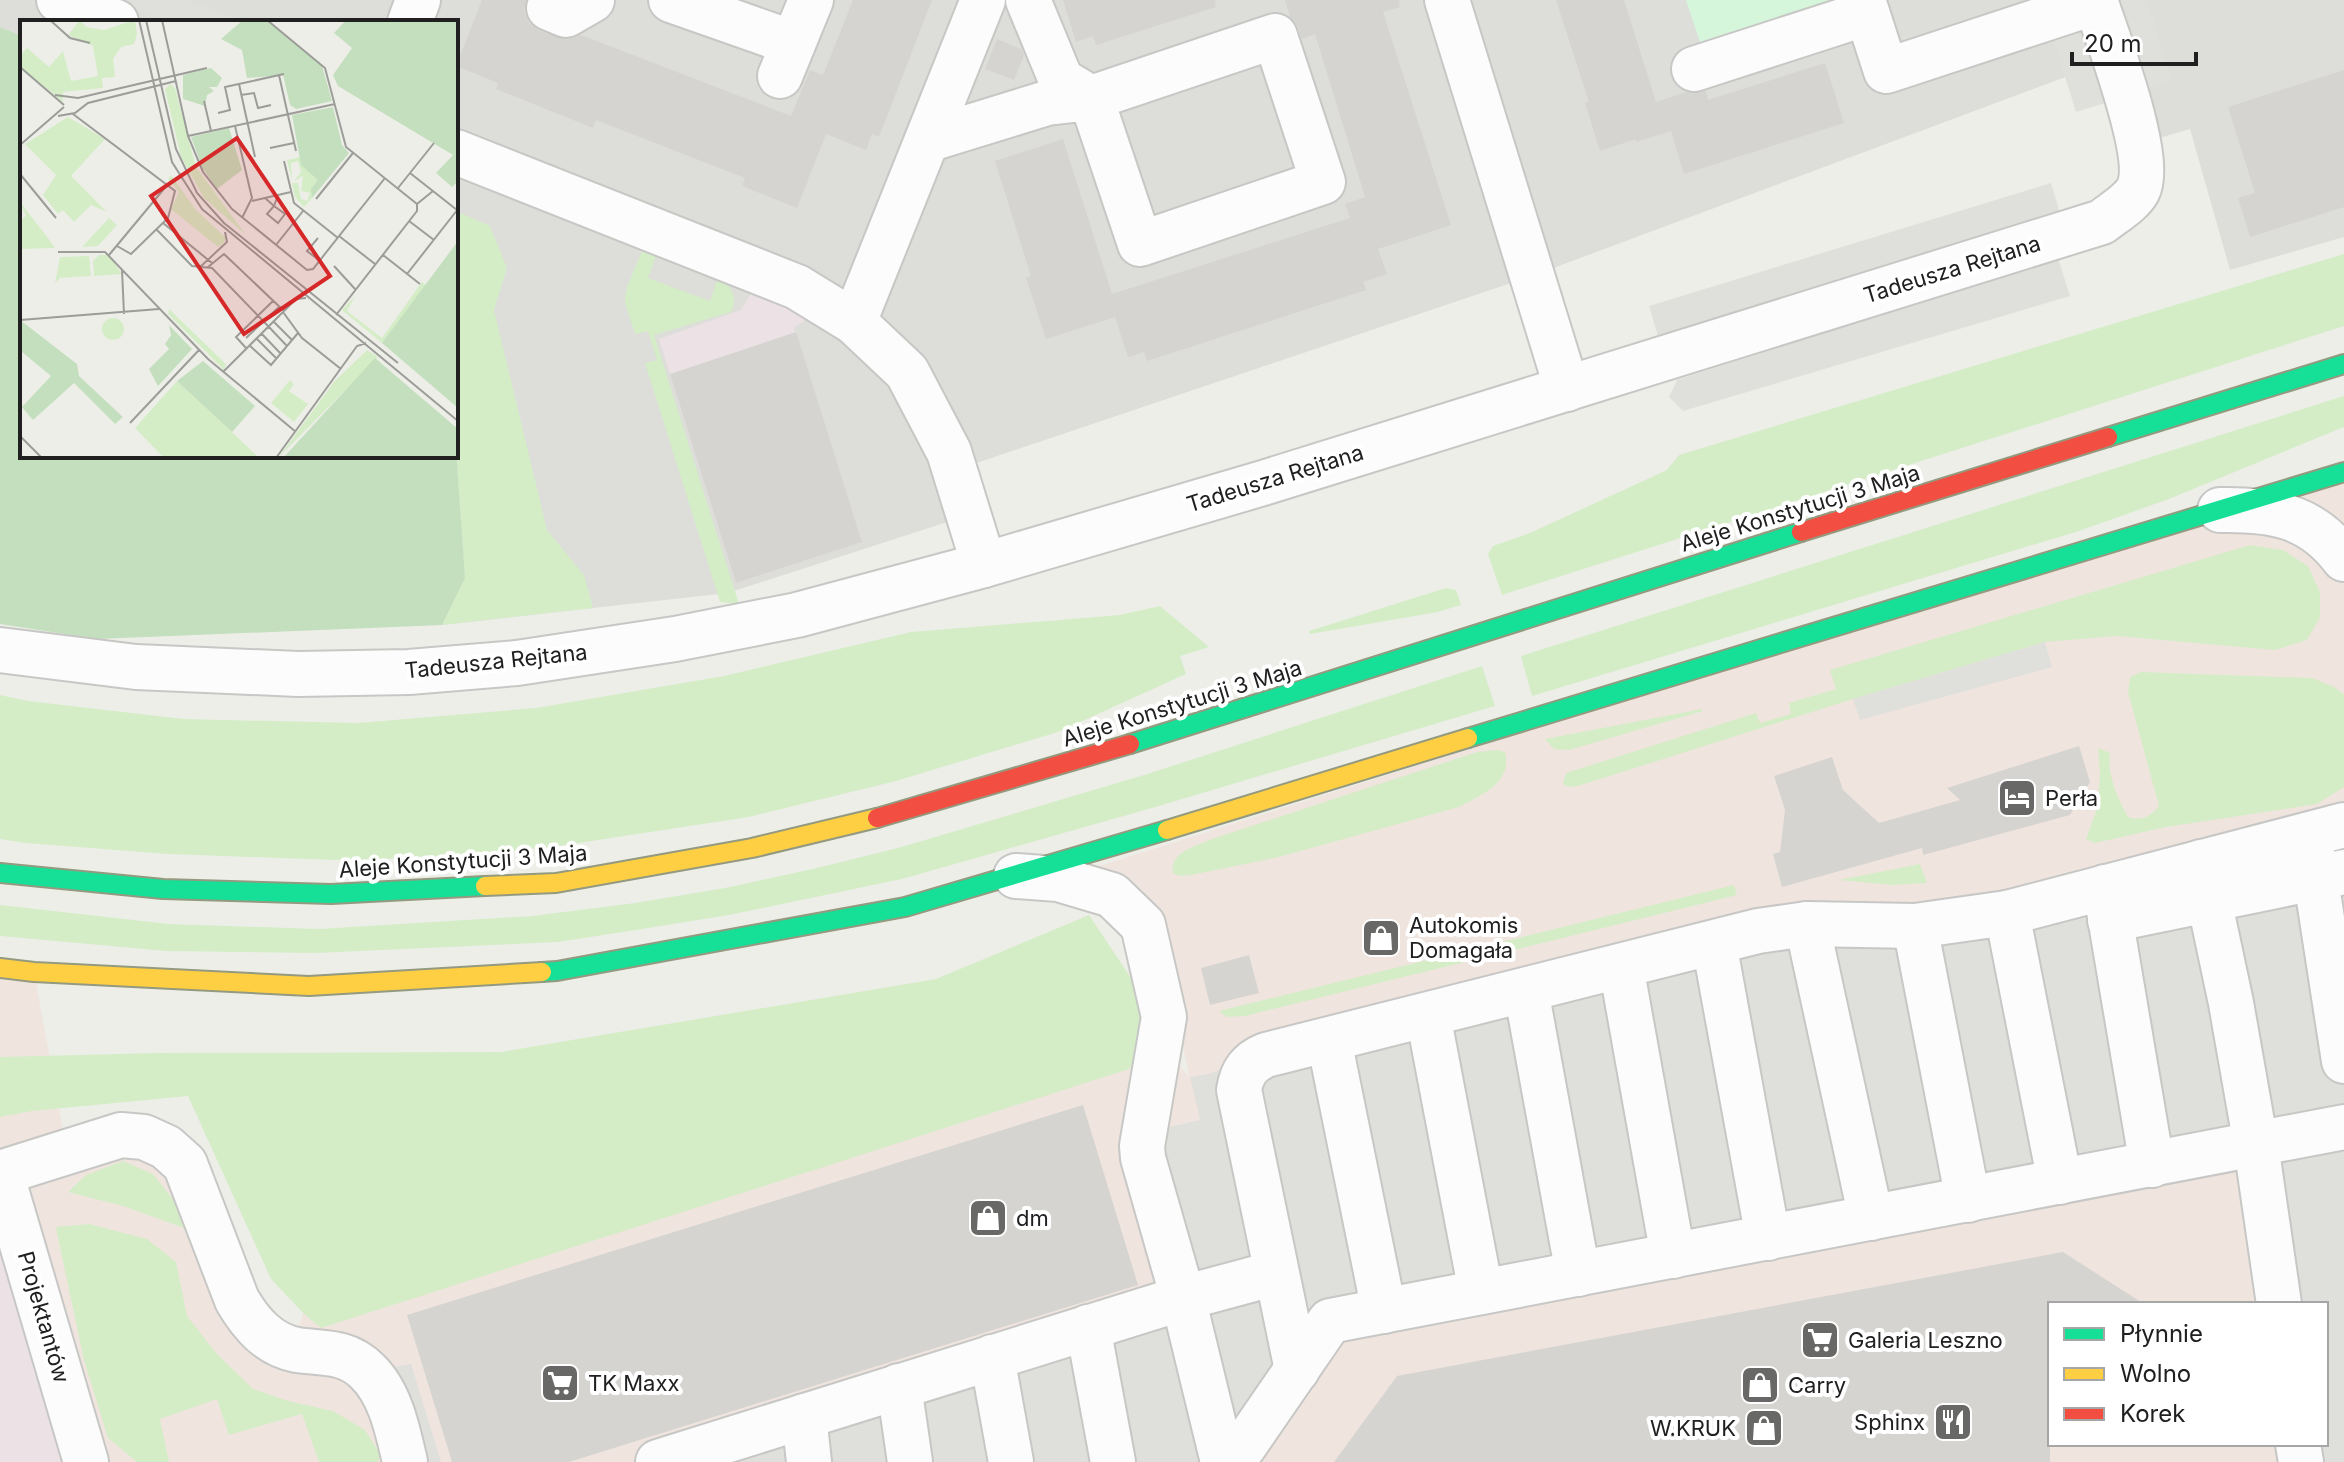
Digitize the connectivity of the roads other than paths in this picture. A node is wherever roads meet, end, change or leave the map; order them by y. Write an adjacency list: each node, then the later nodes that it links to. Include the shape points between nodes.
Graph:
1 (59, 0): 12 (street)
2 (418, 0): 13 (street)
3 (592, 0): 11 (street, via 566,15)
4 (671, 0): 5 (street, via 786,59)
5 (811, 0)
6 (983, 0): 16 (street)
7 (1028, 0): 15 (street, via 1061,80)
8 (1447, 0): 20 (street)
9 (2096, 1): 10 (street, via 1886,71); 20 (street, Tadeusza Rejtana, via 2142,170 2138,190 2102,222)
10 (1865, 6): 14 (street)
11 (549, 8)
12 (111, 20)
13 (411, 20)
14 (1694, 69)
15 (1091, 98): 15 (street, via 1140,244 1323,182 1275,36); 16 (street, via 1047,103)
16 (927, 140): 18 (street)
17 (458, 153): 18 (street, via 797,287)
18 (854, 322): 24 (street, via 907,372 949,452)
19 (2344, 364): 27 (main road, Aleje Konstytucji 3 Maja, via 1117,748 900,813 752,848 556,883 331,894 163,889)
20 (1567, 389): 24 (street, Tadeusza Rejtana)
21 (2344, 472): 22 (main road)
22 (2217, 510): 23 (street, via 2253,510 2301,521 2331,542); 29 (main road)
23 (2344, 559)
24 (984, 565): 25 (street, Tadeusza Rejtana, via 797,615 675,639 409,672 298,674 136,667)
25 (0, 650)
26 (2326, 830): 28 (street); 30 (street)
27 (0, 873)
28 (2329, 875): 30 (street); 41 (street)
29 (1016, 876): 37 (main road, via 905,907 557,971 309,986); 54 (street, via 1058,879 1112,895 1143,925 1164,1017 1143,1158)
30 (2205, 881): 31 (street); 43 (street)
31 (2107, 903): 32 (street); 44 (street)
32 (2007, 913): 34 (street); 46 (street)
33 (1807, 924): 34 (street); 35 (street); 48 (street)
34 (1915, 926): 47 (street)
35 (1714, 943): 36 (street); 49 (street)
36 (1621, 966): 38 (street); 50 (street)
37 (0, 968)
38 (1526, 990): 39 (street); 52 (street)
39 (1428, 1015): 40 (street); 53 (street)
40 (1329, 1040): 51 (street, via 1266,1055 1241,1078); 56 (street)
41 (2344, 1061)
42 (2344, 1127): 43 (street)
43 (2256, 1145): 44 (street); 55 (street)
44 (2152, 1165): 46 (street)
45 (0, 1173): 63 (street, Projektantów); 64 (street, via 121,1135 166,1147 185,1164 247,1318 278,1344 332,1352 367,1371 392,1413)
46 (2060, 1182): 47 (street)
47 (1968, 1200): 48 (street)
48 (1871, 1218): 49 (street)
49 (1768, 1238): 50 (street)
50 (1673, 1256): 52 (street)
51 (1276, 1273): 54 (street); 59 (street)
52 (1578, 1274): 53 (street)
53 (1481, 1292): 56 (street)
54 (1183, 1298): 57 (street); 70 (street)
55 (2279, 1302)
56 (1384, 1311): 59 (street, via 1330,1321)
57 (1088, 1327): 58 (street); 69 (street)
58 (992, 1357): 60 (street); 68 (street)
59 (1297, 1370): 71 (street)
60 (899, 1386): 61 (street); 67 (street)
61 (804, 1416): 62 (street); 66 (street)
62 (711, 1454): 65 (street)
63 (86, 1462)
64 (405, 1462)
65 (658, 1462)
66 (809, 1462)
67 (910, 1462)
68 (1011, 1462)
69 (1113, 1462)
70 (1223, 1462)
71 (1230, 1462)

